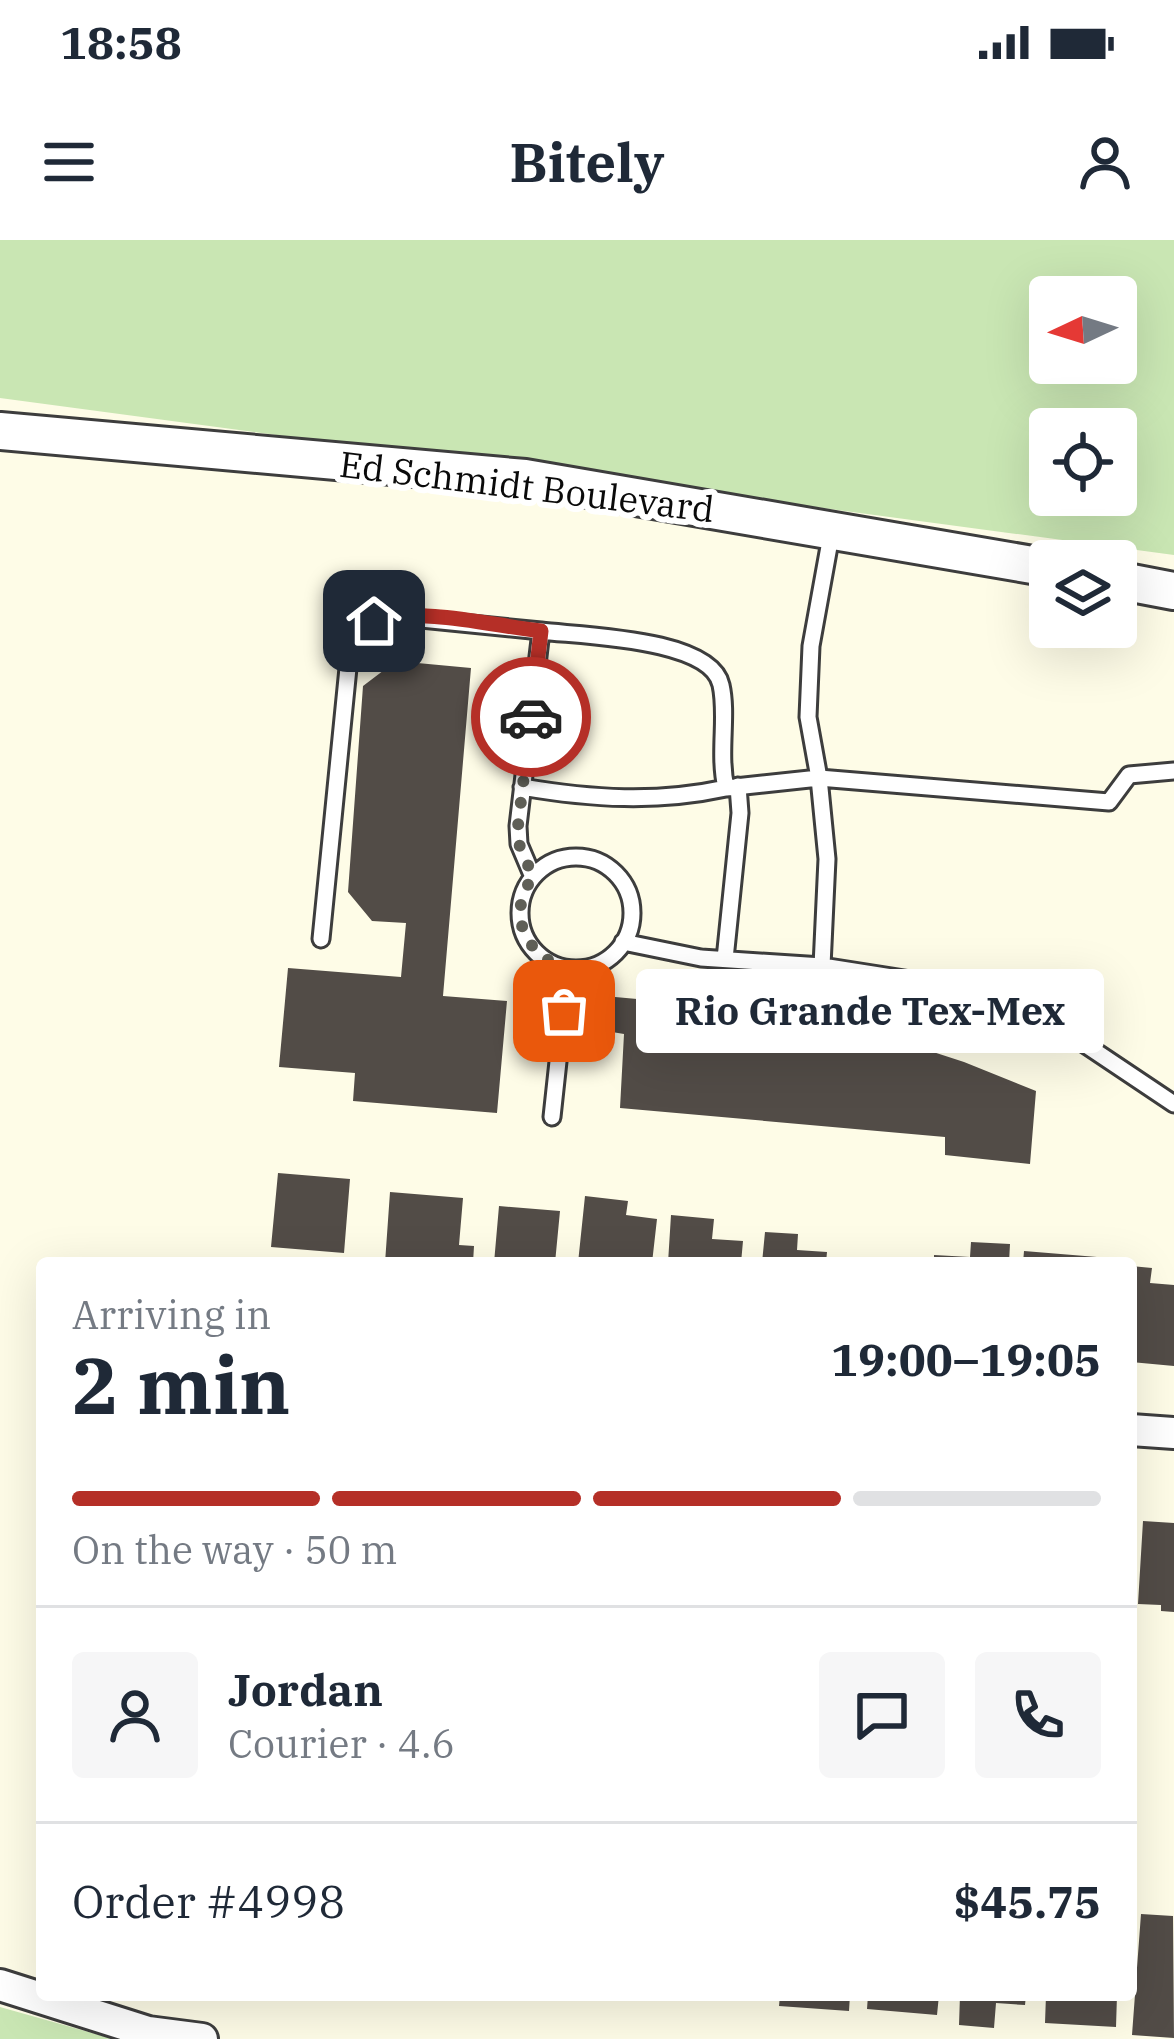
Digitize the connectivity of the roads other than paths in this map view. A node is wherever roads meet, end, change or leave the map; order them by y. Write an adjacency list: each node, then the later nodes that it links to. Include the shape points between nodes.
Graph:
1 (0, 431): 2 (street, Ed Schmidt Boulevard, via 525,478)
2 (832, 530): 3 (street, Ed Schmidt Boulevard); 8 (lane, via 811,646 808,717)
3 (1029, 564)
4 (1137, 584): 5 (street)
5 (1174, 590)
6 (541, 631): 9 (lane); 10 (lane, via 669,648 705,661 721,682 721,749); 12 (lane, via 391,616 355,636)
7 (1174, 770): 8 (lane, via 1130,775 1109,802)
8 (819, 778): 10 (lane); 15 (lane, via 827,859)
9 (522, 787): 10 (lane, via 636,800); 11 (lane, via 519,844)
10 (732, 787): 14 (lane, via 740,813)
11 (533, 877): 13 (lane, via 574,856 609,868 630,898); 16 (lane, via 521,901 525,937)
12 (321, 939)
13 (623, 942): 14 (lane); 16 (lane, via 604,962)
14 (724, 959): 15 (lane)
15 (822, 966): 17 (lane, via 911,980 1062,1029)
16 (568, 969): 18 (lane)
17 (1174, 1104)
18 (552, 1117)
19 (1137, 1430): 20 (street)
20 (1174, 1433)
21 (0, 1985): 22 (street)
22 (36, 1996)
23 (50, 2001): 24 (street, via 148,2032)
24 (202, 2039)

